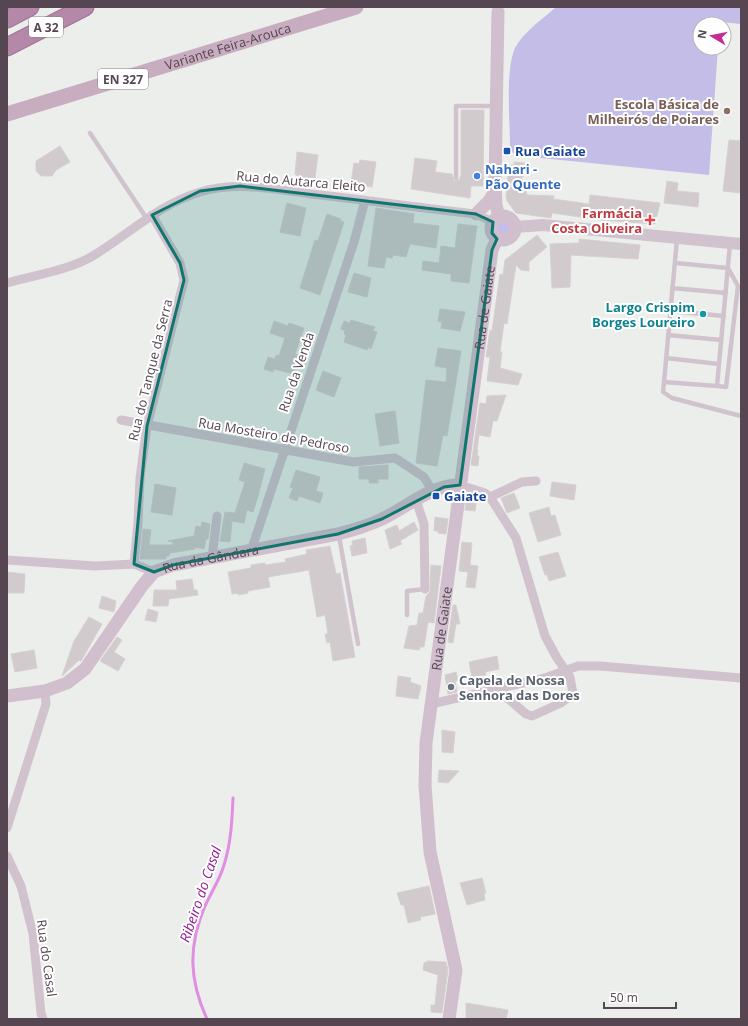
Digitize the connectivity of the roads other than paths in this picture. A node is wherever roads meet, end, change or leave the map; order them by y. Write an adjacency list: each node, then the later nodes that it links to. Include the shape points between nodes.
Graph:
1 (30, 7): 5 (highway, A 32)
2 (85, 7): 6 (highway, A 32)
3 (356, 7): 8 (main road, Variante Feira-Arouca / EN 327)
4 (498, 12): 7 (main road)
5 (7, 19)
6 (7, 47)
7 (496, 106): 10 (lane, via 456,106); 11 (main road)
8 (7, 114)
9 (90, 133): 14 (lane)
10 (456, 178)
11 (495, 191): 13 (main road, via 483,209); 15 (main road)
12 (365, 200): 13 (street, Rua do Autarca Eleito); 14 (street, Rua do Autarca Eleito, via 240,186 200,192 183,198); 36 (street, Rua da Venda, via 354,242)
13 (476, 214): 15 (street, Rua do Autarca Eleito)
14 (150, 217): 22 (street, Rua do Autarca Eleito, via 80,262); 35 (street, Rua do Tanque da Serra, via 180,263 184,280)
15 (496, 219): 16 (main road, via 510,218); 17 (main road, via 492,233)
16 (516, 227): 17 (main road, via 512,237 505,240); 18 (street, via 543,225)
17 (497, 239): 38 (main road, Rua de Gaiate, via 492,250)
18 (677, 239): 19 (street); 20 (lane)
19 (736, 243): 21 (lane)
20 (675, 263): 21 (lane); 23 (lane)
21 (728, 268): 24 (lane); 32 (lane, via 738,286 726,387)
22 (7, 283)
23 (672, 288): 24 (lane); 25 (lane)
24 (726, 293): 26 (lane)
25 (671, 311): 26 (lane); 27 (lane)
26 (724, 316): 28 (lane)
27 (668, 335): 28 (lane); 29 (lane)
28 (721, 340): 30 (lane)
29 (666, 358): 30 (lane); 31 (lane)
30 (719, 364): 32 (lane)
31 (664, 382): 32 (lane); 33 (lane, via 663,392 672,398)
32 (717, 386)
33 (741, 416)
34 (121, 420): 35 (street, Rua Mosteiro de Pedroso)
35 (147, 426): 36 (street, Rua Mosteiro de Pedroso); 47 (street, Rua do Tanque da Serra, via 140,478)
36 (284, 450): 39 (street, Rua Mosteiro de Pedroso, via 353,462 395,458 424,477); 44 (street, Rua da Venda)
37 (536, 481): 40 (street, via 522,482)
38 (460, 485): 39 (main road, Rua da Gândara, via 444,487); 40 (street); 57 (main road, Rua de Gaiate)
39 (433, 492): 41 (main road, Rua da Gândara)
40 (490, 497): 52 (street, via 516,538 545,636)
41 (416, 500): 43 (main road, Rua da Gândara, via 382,519); 49 (street, via 424,524)
42 (217, 516): 45 (street)
43 (338, 534): 44 (main road, Rua da Gândara); 51 (lane)
44 (251, 551): 45 (main road, Rua da Gândara)
45 (212, 558): 48 (main road, Rua da Gândara, via 172,565)
46 (7, 560): 47 (street, via 95,566)
47 (134, 564): 48 (street)
48 (154, 572): 55 (main road, Rua da Gândara, via 85,669 68,683)
49 (425, 589): 50 (lane, via 407,591)
50 (406, 615)
51 (358, 644)
52 (567, 670): 53 (street, via 578,666 600,666); 54 (street); 54 (street, via 573,694 561,703 532,716 526,714)
53 (741, 678)
54 (497, 689): 57 (street)
55 (45, 691): 56 (main road, Rua da Gândara); 58 (street, via 46,704)
56 (7, 696)
57 (431, 704): 61 (main road, Rua de Gaiate, via 426,743 425,785 430,852 456,970)
58 (7, 828)
59 (7, 856): 60 (street, Rua do Casal, via 20,886 33,934)
60 (43, 1019)
61 (449, 1019)

